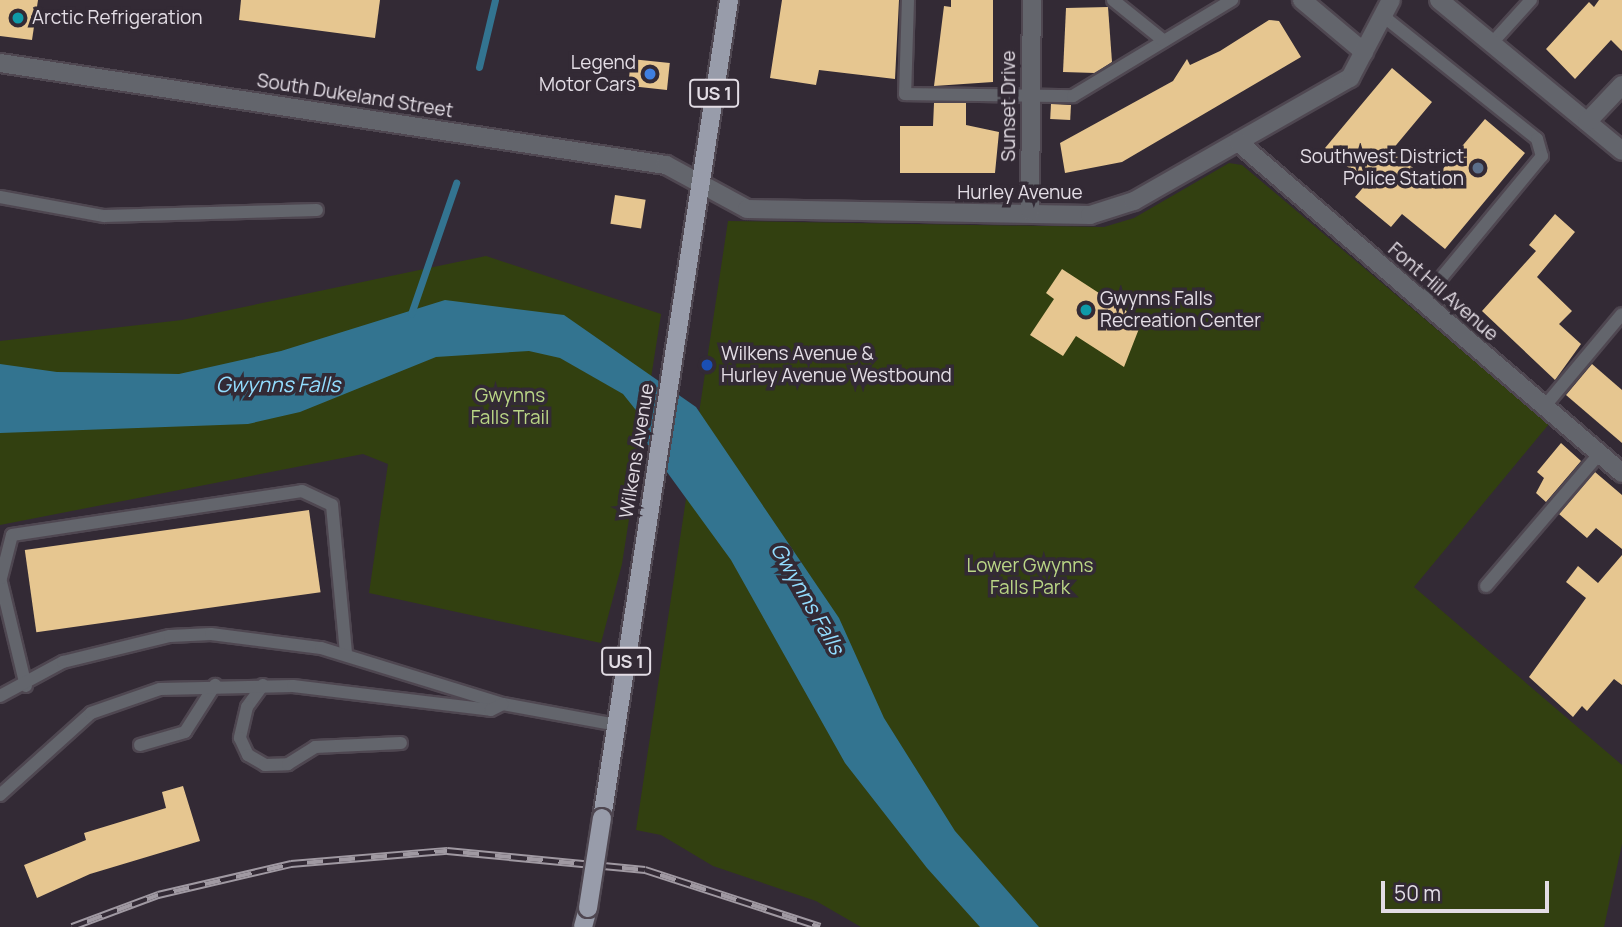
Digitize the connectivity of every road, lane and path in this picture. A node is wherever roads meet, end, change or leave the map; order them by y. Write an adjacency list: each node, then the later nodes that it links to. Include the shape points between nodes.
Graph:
1 (729, 0): 19 (main road, Wilkens Avenue / US 1)
2 (908, 0): 15 (lane, via 905,94)
3 (1032, 0): 15 (street, Sunset Drive)
4 (1114, 0): 10 (lane)
5 (1232, 0): 10 (lane)
6 (1302, 0): 12 (street)
7 (1439, 0): 11 (street)
8 (1531, 0): 11 (lane)
9 (1387, 8): 12 (street, Hurley Avenue); 23 (lane, via 1536,139 1542,156)
10 (1164, 41): 15 (lane, via 1073,96)
11 (1492, 43): 16 (street)
12 (1364, 52): 17 (street, Hurley Avenue, via 1350,78)
13 (0, 63): 19 (street, South Dukeland Street, via 666,165)
14 (1622, 86): 16 (street)
15 (1031, 96): 22 (street, Sunset Drive)
16 (1587, 122): 18 (street)
17 (1238, 142): 22 (street, Hurley Avenue, via 1114,209); 23 (street, Font Hill Avenue)
18 (1622, 151)
19 (699, 186): 22 (street, Hurley Avenue, via 747,209); 36 (main road, Wilkens Avenue / US 1)
20 (0, 197): 21 (lane, via 104,216)
21 (317, 210)
22 (1030, 211)
23 (1422, 302): 25 (street, Font Hill Avenue)
24 (1622, 314): 25 (lane)
25 (1544, 407): 26 (street, Font Hill Avenue)
26 (1599, 454): 27 (street, Font Hill Avenue); 29 (lane)
27 (1622, 473)
28 (1, 578): 30 (lane, via 12,535 302,491 332,505); 33 (lane)
29 (1486, 586)
30 (346, 654): 33 (lane, via 249,636 170,636 63,662); 35 (lane)
31 (215, 685): 32 (lane); 38 (lane, via 185,732); 39 (lane, via 160,689 99,708)
32 (263, 685): 35 (lane, via 491,710); 37 (lane, via 247,707 240,738 248,755 265,765 288,764 315,747)
33 (26, 686): 34 (lane)
34 (0, 696)
35 (503, 704): 36 (lane)
36 (616, 725): 40 (main road, Wilkens Avenue / US 1, bridge)
37 (401, 743)
38 (140, 745)
39 (0, 795)
40 (585, 927)

